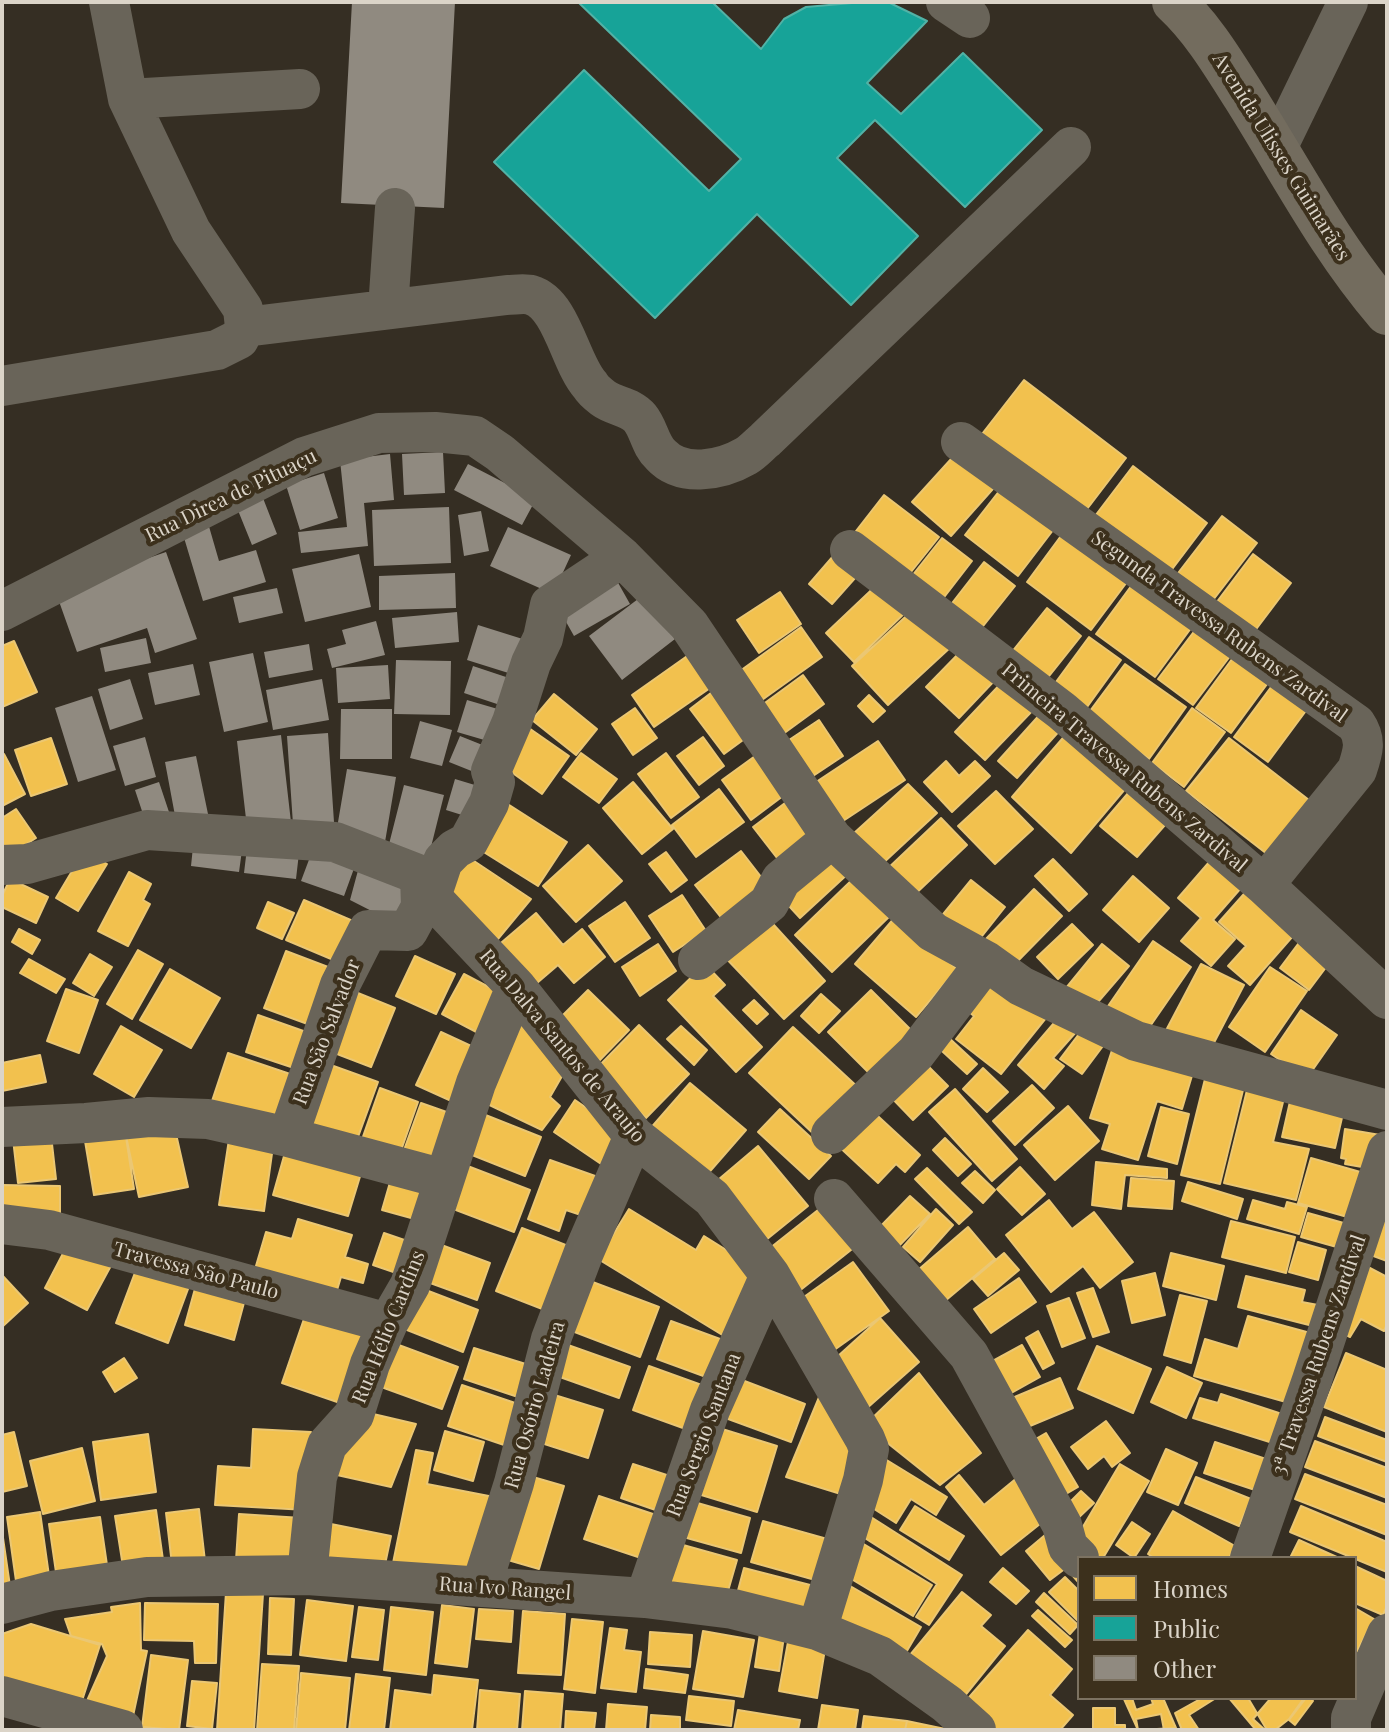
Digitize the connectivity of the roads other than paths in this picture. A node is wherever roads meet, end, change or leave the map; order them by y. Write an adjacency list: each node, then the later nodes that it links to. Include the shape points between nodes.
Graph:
1 (109, 2): 5 (street)
2 (1174, 2): 7 (main road, Avenida Ulisses Guimarães, via 1206,37)
3 (1348, 2): 7 (street)
4 (300, 89): 5 (street)
5 (128, 99): 11 (street, via 191,231 243,309)
6 (1071, 147): 9 (street, via 765,440 722,467 679,467 662,457 641,419 604,400 588,384 550,309 532,295)
7 (1277, 148): 10 (main road, Avenida Ulisses Guimarães, via 1350,268)
8 (395, 208): 9 (street)
9 (388, 309): 11 (street)
10 (1387, 313)
11 (245, 327): 12 (street, via 239,339 217,350)
12 (2, 386)
13 (961, 442): 19 (street, Segunda Travessa Rubens Zardival, via 1356,724 1364,748 1357,770)
14 (850, 550): 19 (street, Primeira Travessa Rubens Zardival, via 1062,711)
15 (622, 557): 16 (street, Rua Direa de Pituaçu, via 475,436 379,433 304,457); 17 (street, via 689,625); 20 (street, via 550,605 543,638 491,771 495,782 489,803 468,842 443,861)
16 (2, 611)
17 (832, 838): 21 (street, via 781,880 769,903); 22 (street, via 933,932)
18 (2, 865): 20 (street, Rua Dalva Santos de Araujo, via 27,864 147,830 335,842)
19 (1264, 885): 24 (street, Primeira Travessa Rubens Zardival)
20 (426, 886): 23 (street, Rua Dalva Santos de Araujo); 29 (street, Rua São Salvador, via 408,931 368,930 340,985)
21 (698, 960)
22 (986, 961): 25 (street, via 1021,986 1136,1041); 27 (street, via 916,1053)
23 (516, 987): 28 (street, Rua Dalva Santos de Araujo); 31 (street, Rua Hélio Cardins)
24 (1387, 999)
25 (1387, 1110)
26 (2, 1127): 29 (street, via 149,1117 208,1119)
27 (831, 1134)
28 (634, 1136): 34 (street, Rua Dalva Santos de Araujo, via 712,1198); 39 (street, Rua Osório Ladeira, via 551,1339)
29 (288, 1137): 31 (street)
30 (1387, 1151): 37 (street, 3ª Travessa Rubens Zardival)
31 (444, 1179): 35 (street, Rua Hélio Cardins, via 410,1285)
32 (834, 1199): 36 (street, via 969,1355)
33 (2, 1224): 35 (street, Travessa São Paulo, via 49,1230)
34 (770, 1275): 40 (street, Rua Sergio Santana, via 710,1410); 42 (street, Rua Dalva Santos de Araujo, via 869,1449)
35 (388, 1323): 38 (street, Rua Hélio Cardins, via 354,1415 327,1445 317,1477)
36 (1077, 1556)
37 (1251, 1556)
38 (307, 1575): 39 (street, Rua Ivo Rangel); 41 (street, Rua Ivo Rangel, via 147,1577)
39 (481, 1587): 40 (street, Rua Ivo Rangel)
40 (645, 1598): 42 (street, Rua Ivo Rangel, via 733,1609)
41 (2, 1604)
42 (817, 1630): 47 (street, Rua Ivo Rangel, via 880,1656)
43 (1387, 1634): 45 (street)
44 (13, 1709): 46 (street)
45 (1348, 1726)
46 (123, 1730)
47 (976, 1730)

